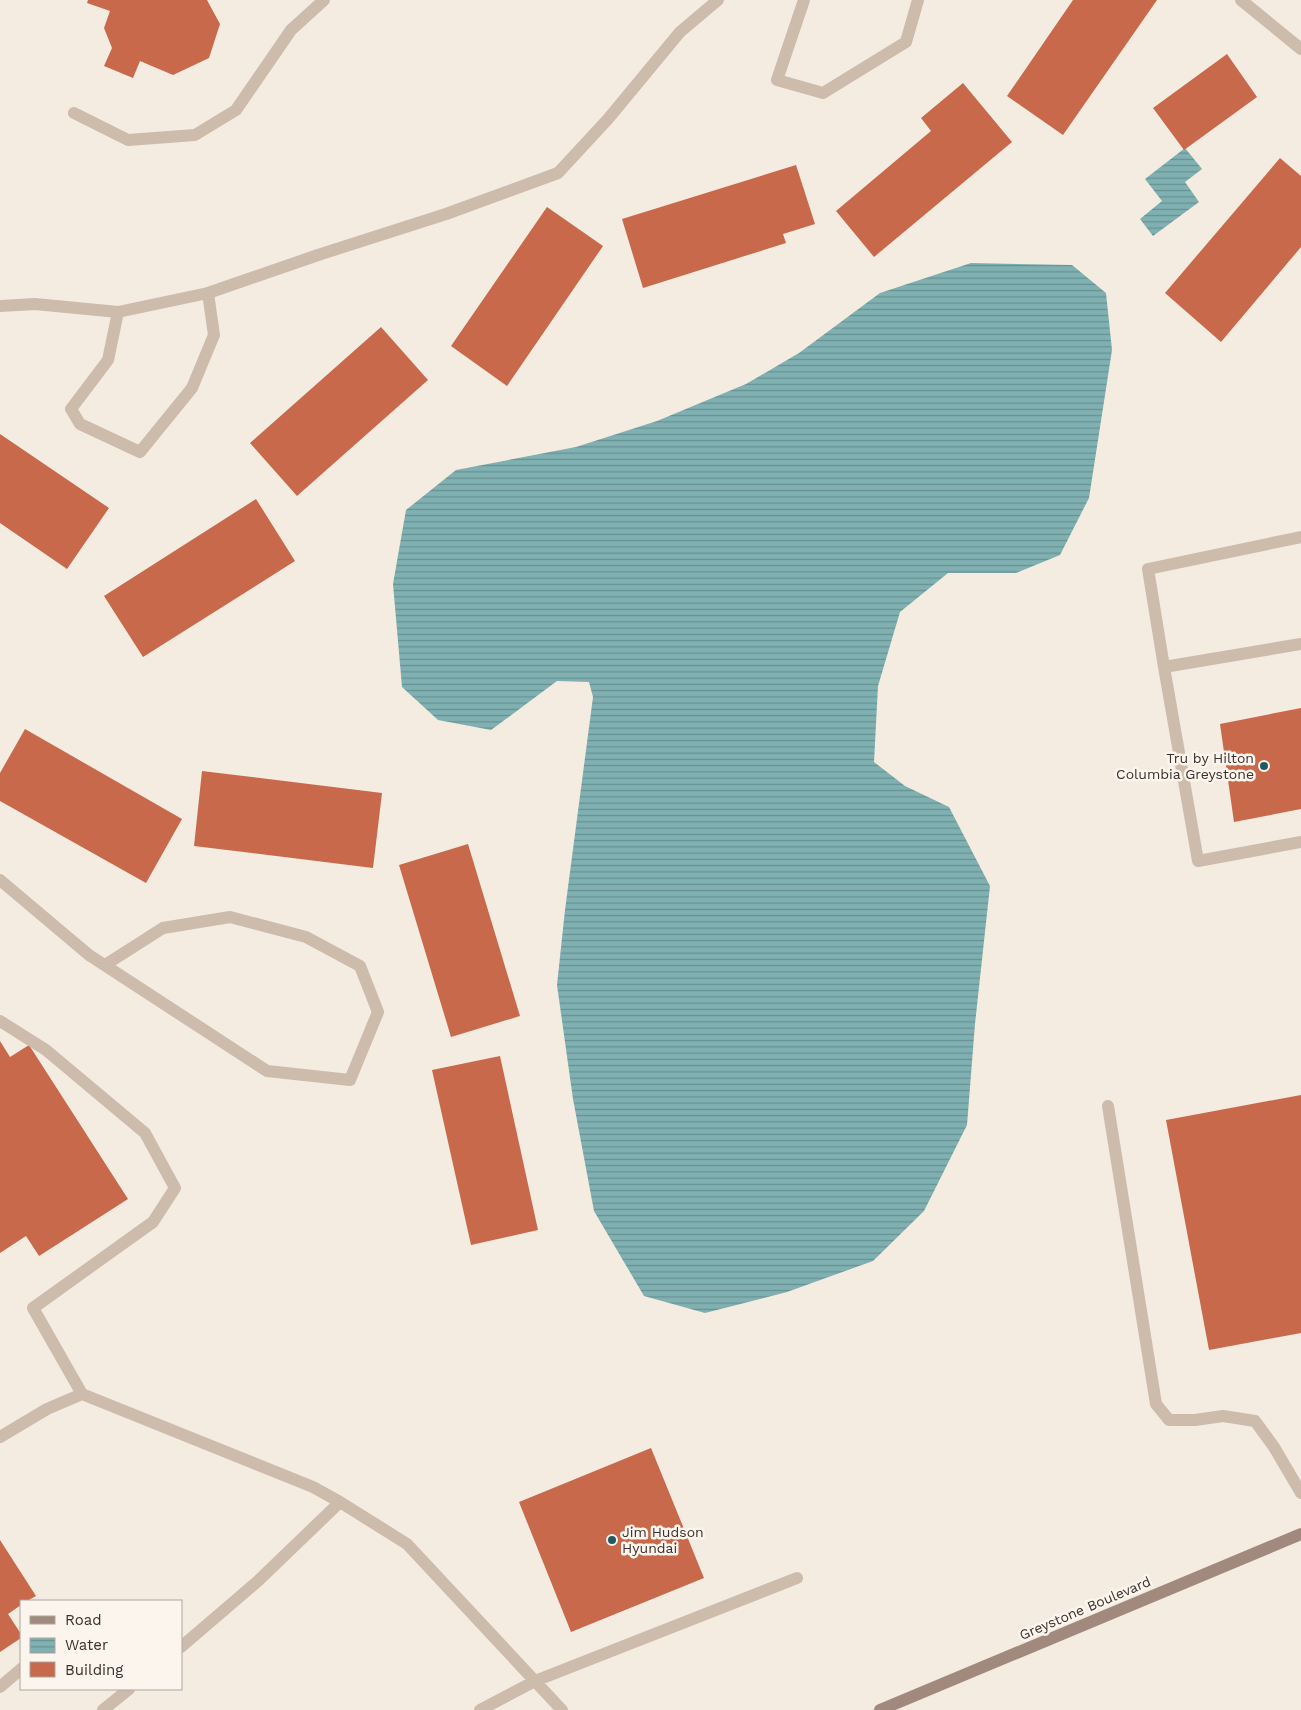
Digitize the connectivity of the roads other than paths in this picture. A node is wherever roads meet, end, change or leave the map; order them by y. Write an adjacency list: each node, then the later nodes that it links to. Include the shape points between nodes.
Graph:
1 (324, 0): 7 (street, via 291,30 236,110 195,135 128,140)
2 (718, 0): 8 (street, via 680,32 558,173)
3 (804, 0): 4 (street, via 777,80 823,93 906,42)
4 (918, 0)
5 (1241, 0): 6 (street)
6 (1301, 49)
7 (74, 113)
8 (208, 293): 10 (street); 10 (street, via 214,335 192,388 140,452 80,424 71,409 108,360)
9 (0, 306): 10 (street, via 35,304)
10 (118, 312)
11 (1301, 538): 13 (street, via 1148,568)
12 (1301, 644): 13 (street)
13 (1164, 667): 14 (street, via 1198,861)
14 (1301, 842)
15 (0, 880): 16 (street)
16 (105, 965): 16 (street, via 267,1071 350,1080 378,1012 360,966 306,937 230,917 163,928)
17 (0, 1022): 19 (street, via 46,1050 145,1133 175,1188 153,1222 33,1308)
18 (1108, 1106): 21 (street, via 1156,1404 1168,1420 1223,1416 1255,1422 1274,1446)
19 (82, 1394): 20 (street, via 47,1408); 22 (street, via 313,1487)
20 (0, 1437)
21 (1301, 1493)
22 (340, 1502): 25 (street, via 258,1581); 27 (street, via 407,1544)
23 (1301, 1534): 33 (main road, Greystone Boulevard)
24 (797, 1578): 27 (street)
25 (182, 1646)
26 (20, 1670): 28 (street)
27 (535, 1681): 31 (street); 32 (street)
28 (0, 1687)
29 (129, 1690): 30 (street)
30 (103, 1710)
31 (480, 1710)
32 (562, 1710)
33 (880, 1710)

